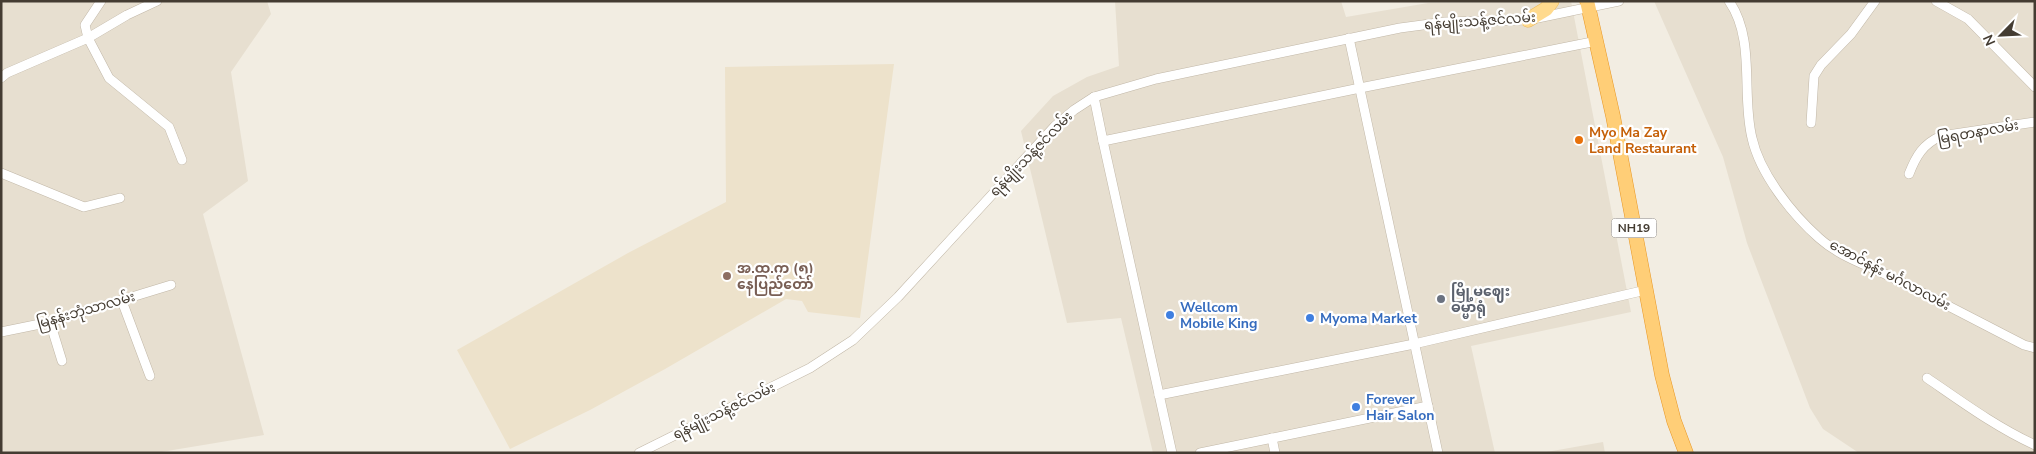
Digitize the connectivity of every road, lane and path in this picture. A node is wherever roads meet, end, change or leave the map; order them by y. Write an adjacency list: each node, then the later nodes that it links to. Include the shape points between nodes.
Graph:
1 (101, 1): 10 (street, via 85,25)
2 (158, 1): 10 (street, via 126,15)
3 (1552, 1): 9 (main road, via 1546,9)
4 (1619, 1): 8 (street, ရန်မျိုးသန့်ဇင်လမ်း)
5 (1729, 1): 30 (street, အောင်နန်း မင်္ဂလာလမ်း, via 1737,12 1744,39 1748,126 1755,151 1774,186 1800,218 1820,238 1846,256)
6 (1875, 1): 18 (street, via 1814,76)
7 (1936, 1): 14 (street, via 1968,19)
8 (1588, 4): 9 (street, ရန်မျိုးသန့်ဇင်လမ်း); 12 (highway, NH19)
9 (1528, 20): 11 (street, ရန်မျိုးသန့်ဇင်လမ်း, via 1445,22)
10 (88, 38): 13 (street); 20 (street, via 109,78 169,127)
11 (1349, 38): 15 (street); 16 (street, ရန်မျိုးသန့်ဇင်လမ်း, via 1156,80)
12 (1597, 41): 15 (street); 25 (highway, NH19)
13 (1, 78)
14 (2035, 87)
15 (1360, 88): 19 (street); 29 (street)
16 (1094, 97): 19 (street); 38 (street, ရန်မျိုးသန့်ဇင်လမ်း, via 1055,126 898,297 853,340 810,368)
17 (2035, 122): 22 (street, မြရတနာလမ်း, via 1941,136 1920,151)
18 (1811, 123)
19 (1103, 141): 34 (street)
20 (182, 160)
21 (1, 173): 23 (street, via 84,207)
22 (1909, 174)
23 (120, 198)
24 (171, 285): 26 (street, မြနန်းဘုံသာလမ်း)
25 (1646, 290): 29 (street); 43 (highway, NH19, via 1662,375)
26 (122, 301): 27 (street, မြနန်းဘုံသာလမ်း); 32 (street)
27 (50, 322): 28 (street, မြနန်းဘုံသာလမ်း); 31 (street)
28 (1, 332)
29 (1414, 344): 34 (street); 35 (street)
30 (2035, 348)
31 (62, 361)
32 (150, 376)
33 (1926, 378): 37 (street, via 2014,436)
34 (1159, 395): 39 (street)
35 (1428, 406): 36 (street); 42 (street)
36 (1272, 438): 40 (street); 41 (street)
37 (2035, 445)
38 (639, 453)
39 (1172, 453)
40 (1200, 453)
41 (1275, 453)
42 (1438, 453)
43 (1686, 453)

